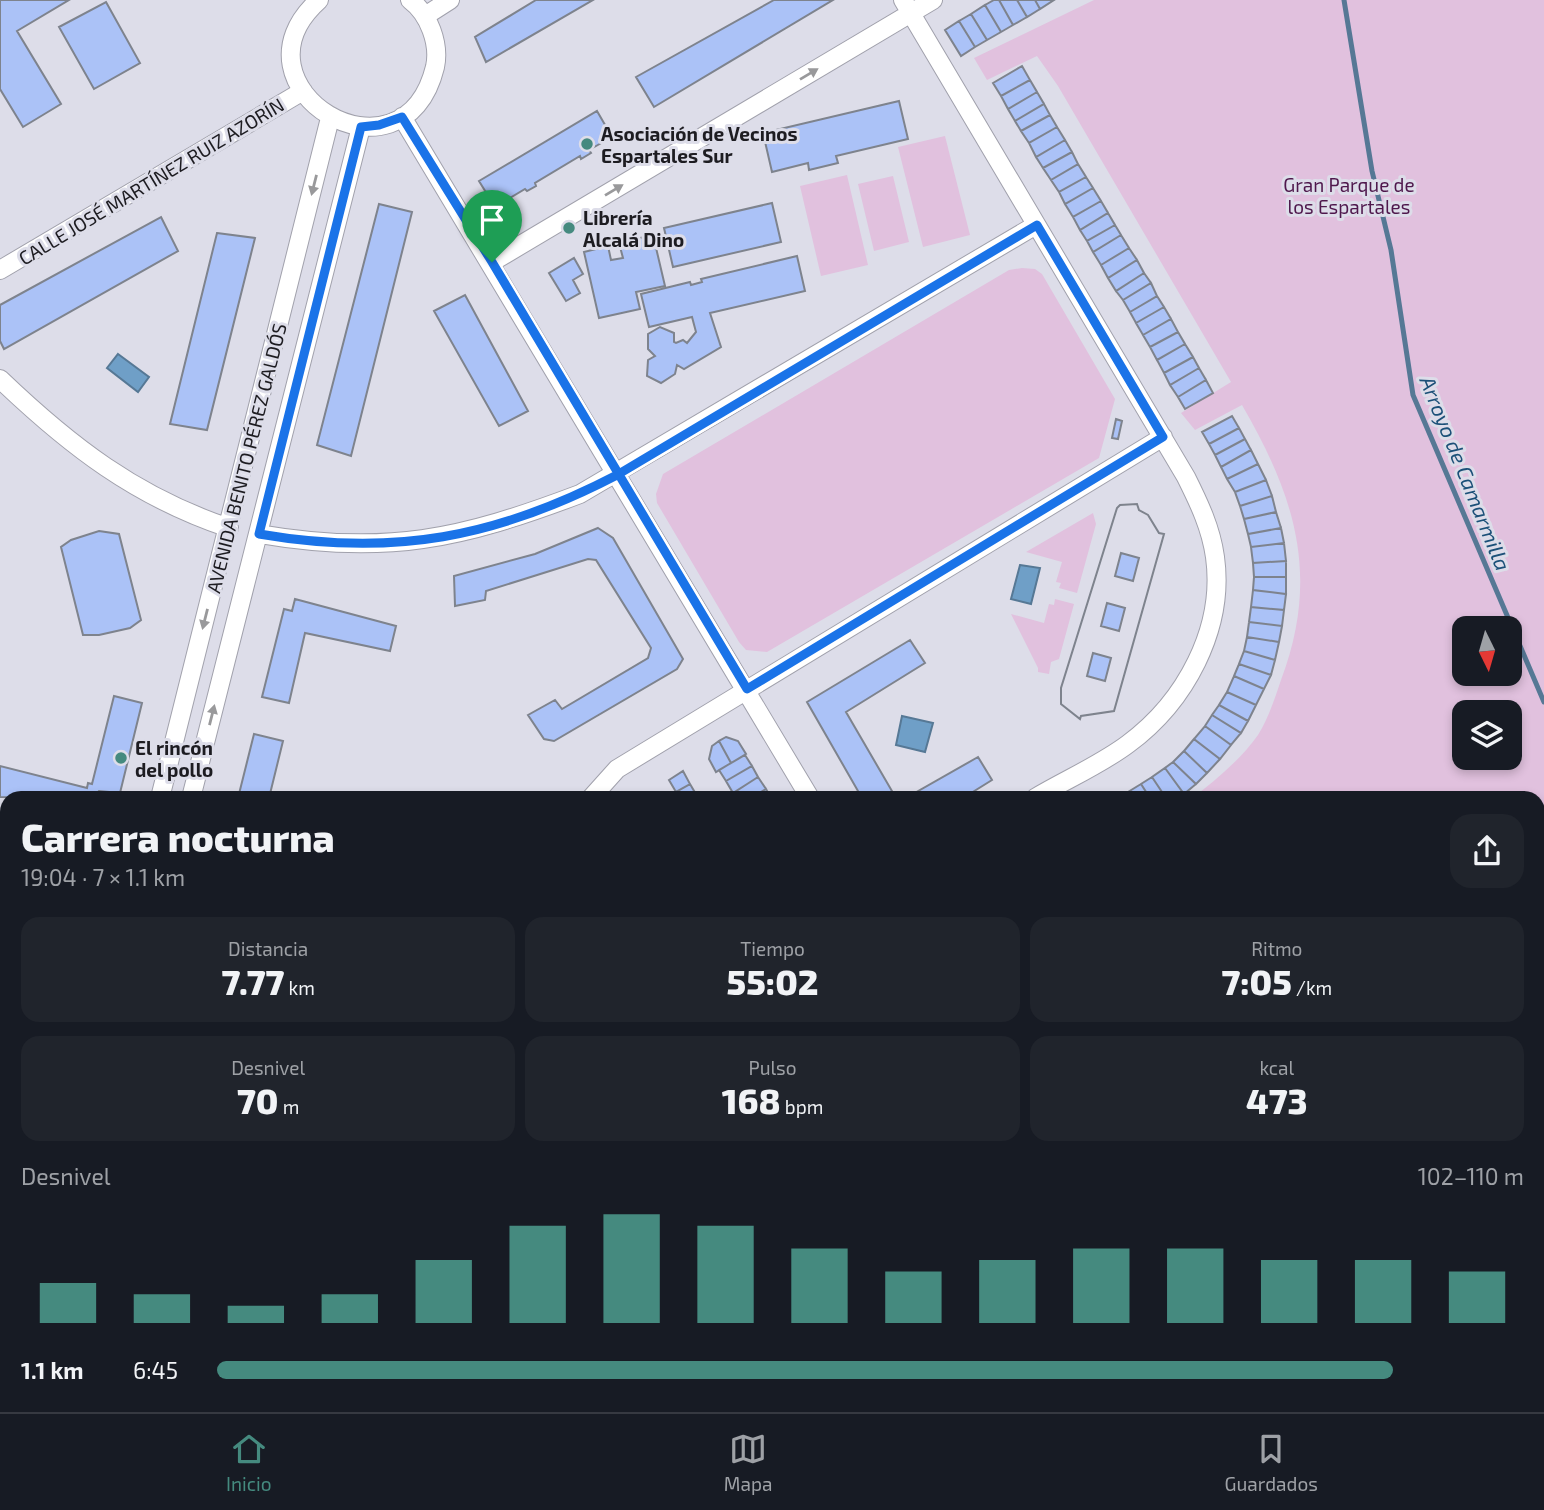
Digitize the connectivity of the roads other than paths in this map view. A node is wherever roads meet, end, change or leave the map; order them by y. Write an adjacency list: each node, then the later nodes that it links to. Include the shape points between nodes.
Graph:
1 (410, 0): 6 (street)
2 (450, 0): 6 (street)
3 (933, 0): 5 (street)
4 (311, 3): 7 (street, via 293,45 292,64)
5 (907, 7): 11 (street); 12 (street, one-way to 5)
6 (425, 16): 8 (street, via 435,40 436,60 430,84)
7 (303, 92): 9 (street); 13 (street, CALLE JOSÉ MARTÍNEZ RUIZ AZORÍN)
8 (402, 117): 10 (street); 12 (street)
9 (330, 118): 10 (street); 17 (street, AVENIDA BENITO PÉREZ GALDÓS, one-way to 17)
10 (361, 127): 18 (street, AVENIDA BENITO PÉREZ GALDÓS)
11 (1037, 225): 15 (street); 16 (street)
12 (492, 262): 16 (street)
13 (0, 270)
14 (0, 379): 17 (street, via 41,419 136,489)
15 (1163, 437): 19 (street); 24 (street, via 1203,511 1215,559 1207,641 1189,678 1167,708 1128,744)
16 (617, 475): 18 (street, via 507,522 435,540 361,546); 19 (street)
17 (229, 528): 20 (street, AVENIDA BENITO PÉREZ GALDÓS, one-way to 20)
18 (259, 534): 21 (street, AVENIDA BENITO PÉREZ GALDÓS, one-way to 18)
19 (747, 689): 22 (street, via 617,769); 23 (street)
20 (162, 791)
21 (193, 791)
22 (597, 791)
23 (806, 791)
24 (1047, 791)

